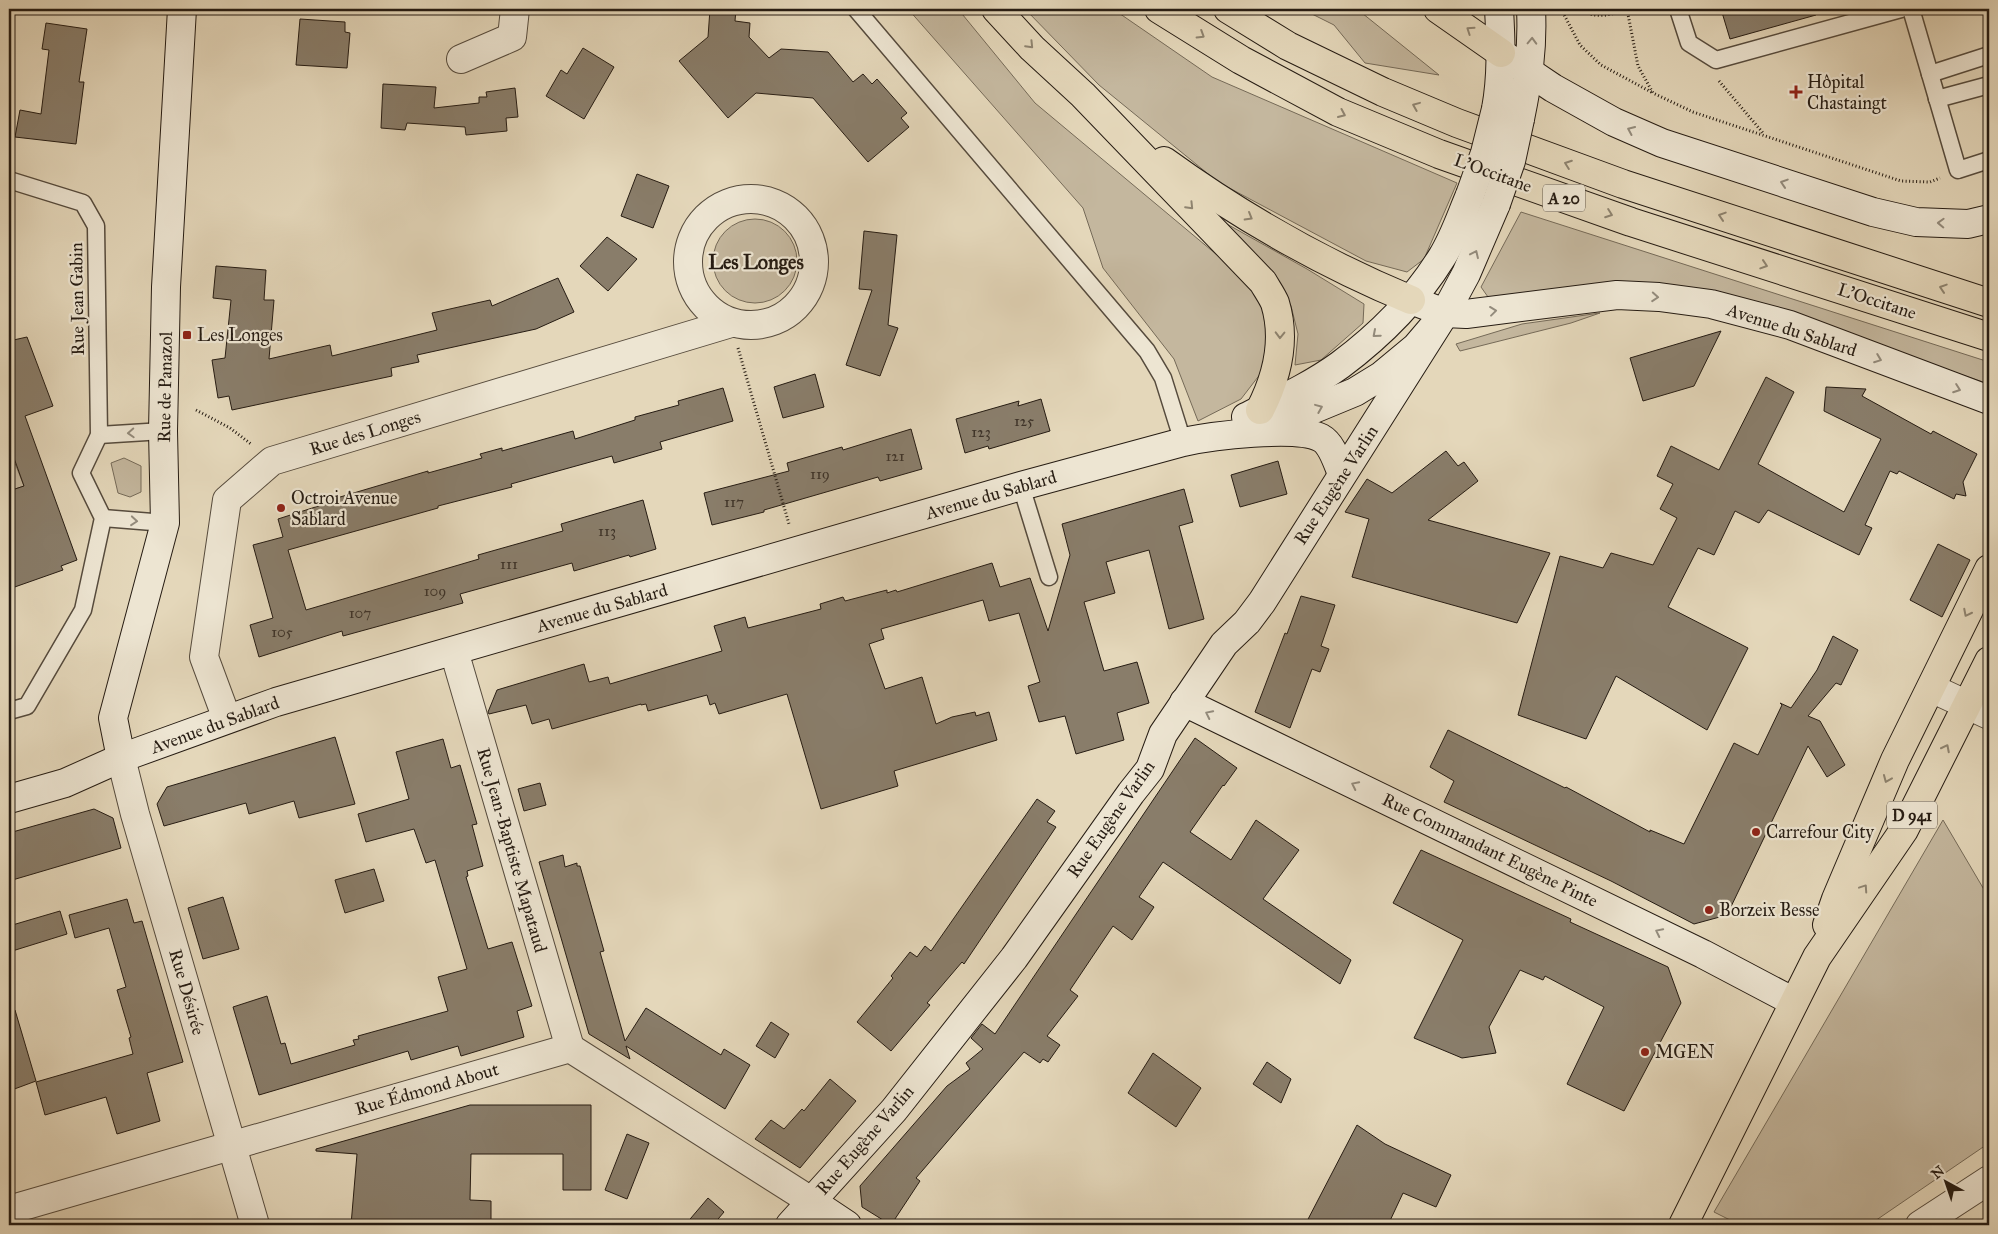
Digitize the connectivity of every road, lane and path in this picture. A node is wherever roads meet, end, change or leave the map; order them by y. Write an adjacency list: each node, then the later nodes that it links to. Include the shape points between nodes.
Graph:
1 (178, 9): 41 (street, Rue de Panazol)
2 (515, 9): 18 (street, via 512,37)
3 (856, 9): 43 (lane, via 1147,351)
4 (996, 9): 24 (main road, one-way to 24)
5 (1160, 9): 36 (main road, L'Occitane / A 20, one-way to 36, via 1241,60 1338,112 1439,154 1631,222)
6 (1228, 9): 33 (main road, L'Occitane / A 20, one-way to 6, via 1623,184 1457,123 1382,92 1288,46)
7 (1438, 9): 16 (main road, one-way to 7)
8 (1499, 9): 16 (street, Avenue du Sablard)
9 (1531, 9): 20 (street, Avenue du Sablard, one-way to 9)
10 (1561, 9): 23 (path, via 1580,45 1601,65)
11 (1578, 9): 12 (path, via 1604,16)
12 (1626, 9): 23 (path, via 1638,66)
13 (1678, 9): 19 (lane, via 1689,44)
14 (1901, 9): 19 (lane)
15 (1911, 9): 21 (lane)
16 (1501, 53): 20 (street); 26 (street, Avenue du Sablard, via 1500,87)
17 (1989, 55): 21 (lane)
18 (461, 59)
19 (1716, 60): 27 (path, via 1719,83)
20 (1530, 73): 26 (street, Avenue du Sablard); 31 (street, one-way to 20, via 1968,224 1916,222 1864,209 1662,144 1614,122)
21 (1930, 74): 25 (lane)
22 (1989, 85): 25 (lane)
23 (1653, 93): 27 (path, via 1693,112)
24 (1083, 96): 32 (main road, one-way to 32, via 1143,146 1240,212); 39 (main road, one-way to 39, via 1263,282 1274,301 1280,325 1280,351)
25 (1937, 99): 29 (lane)
26 (1508, 114): 32 (street, Avenue du Sablard, bridge, via 1485,153 1442,258); 34 (street, Avenue du Sablard, one-way to 26, bridge, via 1466,274 1511,161)
27 (1764, 135): 29 (path, via 1901,181 1930,182)
28 (1989, 160): 29 (lane)
29 (1958, 170)
30 (9, 180): 42 (lane, Rue Jean Gabin, via 83,203 96,226)
31 (1989, 219)
32 (1411, 300): 34 (street, Avenue du Sablard); 39 (street, Avenue du Sablard, one-way to 39, via 1340,365)
33 (1989, 303)
34 (1445, 313): 37 (street, Avenue du Sablard, one-way to 37, via 1466,314 1617,295 1711,304 1790,325); 39 (street, Avenue du Sablard, one-way to 34, via 1343,398 1381,376 1416,347); 44 (street, Rue Eugène Varlin)
35 (731, 323): 35 (street, Rue des Longes, via 751,326 771,322 789,313 803,299 812,281 814,260 811,240 801,223 786,209 767,200 745,199 724,205 706,217 693,235 688,256 689,277 697,297 712,313); 48 (path); 57 (street, Rue des Longes, via 272,461 226,500 204,657)
36 (1989, 338)
37 (1987, 402)
38 (196, 410): 40 (path)
39 (1259, 421): 43 (street, Avenue du Sablard); 44 (street, Avenue du Sablard, via 1321,438 1334,454)
40 (230, 428)
41 (163, 431): 42 (lane, one-way to 42); 47 (street, Rue de Panazol)
42 (99, 435): 46 (lane, Rue Jean Gabin, via 81,473)
43 (1193, 440): 45 (street, Avenue du Sablard)
44 (1342, 474): 54 (street, Rue Eugène Varlin, via 1262,602 1224,644)
45 (1021, 486): 48 (street, Avenue du Sablard); 50 (lane)
46 (103, 518): 47 (lane, one-way to 47); 56 (lane, via 83,610 27,706)
47 (165, 523): 58 (street, Rue de Panazol, via 113,718)
48 (797, 551): 51 (street, Avenue du Sablard)
49 (1989, 569): 53 (main road, D 941, one-way to 53)
50 (1049, 577)
51 (454, 651): 57 (street, Avenue du Sablard); 62 (street, Rue Jean-Baptiste Mapataud)
52 (1989, 661): 55 (main road, D 941)
53 (1931, 688): 55 (street); 60 (main road, D 941, one-way to 60, via 1895,760 1840,890)
54 (1184, 702): 61 (street, Rue Commandant Eugène Pinte, one-way to 54, via 1703,954); 65 (street, Rue Eugène Varlin, via 1163,734 1150,769 1014,958 894,1110)
55 (1978, 710): 60 (main road, D 941, one-way to 55, via 1904,830)
56 (9, 712)
57 (227, 719): 58 (street, Avenue du Sablard)
58 (121, 758): 59 (street, Avenue du Sablard, via 65,783); 63 (street, Rue Désirée)
59 (9, 799)
60 (1817, 958): 61 (main road, D 941)
61 (1794, 1002): 70 (main road, D 941)
62 (570, 1048): 63 (street, Rue Édmond About); 65 (street)
63 (232, 1146): 66 (street, Rue Édmond About); 67 (street, Rue Désirée)
64 (1989, 1180): 71 (street)
65 (811, 1201): 68 (street, Rue Eugène Varlin); 69 (street)
66 (9, 1210)
67 (255, 1225)
68 (790, 1225)
69 (847, 1225)
70 (1683, 1225)
71 (1920, 1225)

